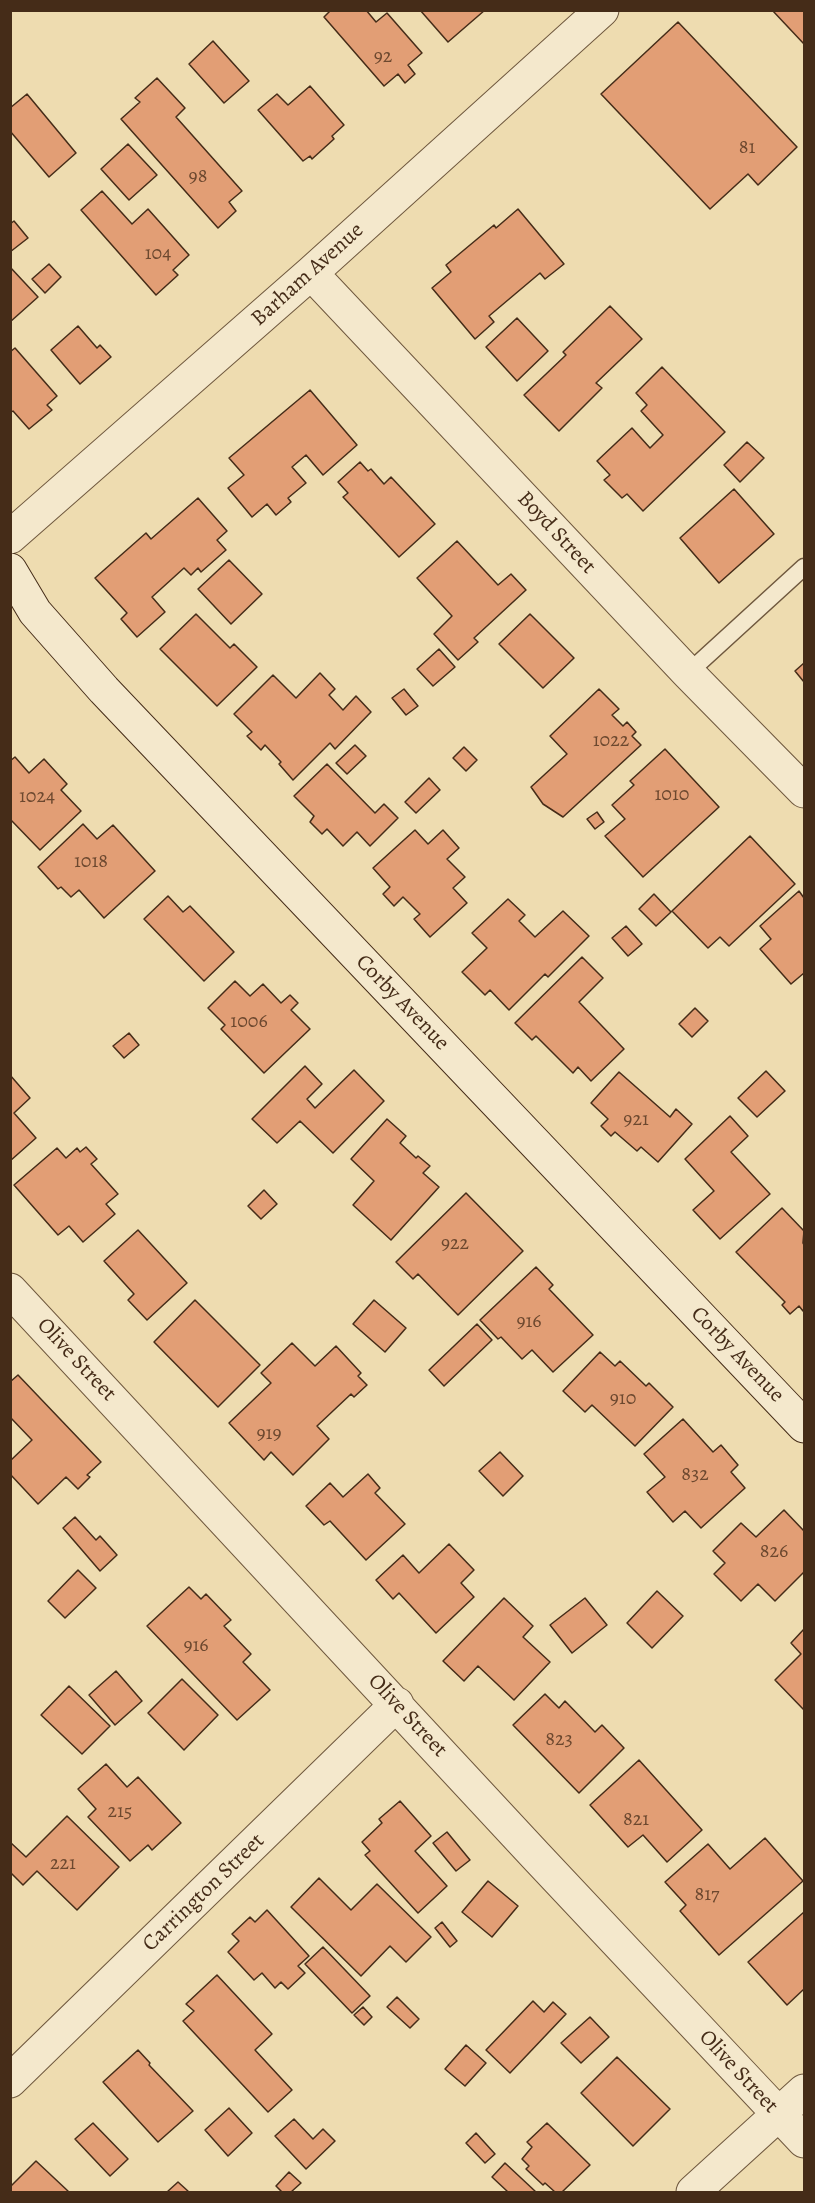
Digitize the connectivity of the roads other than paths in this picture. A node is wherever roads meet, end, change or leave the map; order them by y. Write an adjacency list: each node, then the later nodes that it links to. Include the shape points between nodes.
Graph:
1 (602, 10): 2 (street, Barham Avenue)
2 (311, 273): 3 (street, Barham Avenue); 6 (street, Boyd Street)
3 (10, 537)
4 (804, 567): 6 (lane)
5 (10, 570): 9 (street, Corby Avenue, via 35,612 104,690)
6 (688, 673): 7 (street, Boyd Street)
7 (804, 791)
8 (10, 1290): 10 (street, Olive Street)
9 (804, 1426)
10 (397, 1704): 11 (street, Carrington Street); 13 (street, Olive Street)
11 (10, 2081)
12 (804, 2091): 13 (street)
13 (778, 2115): 14 (street, Olive Street); 15 (street)
14 (804, 2141)
15 (693, 2193)

